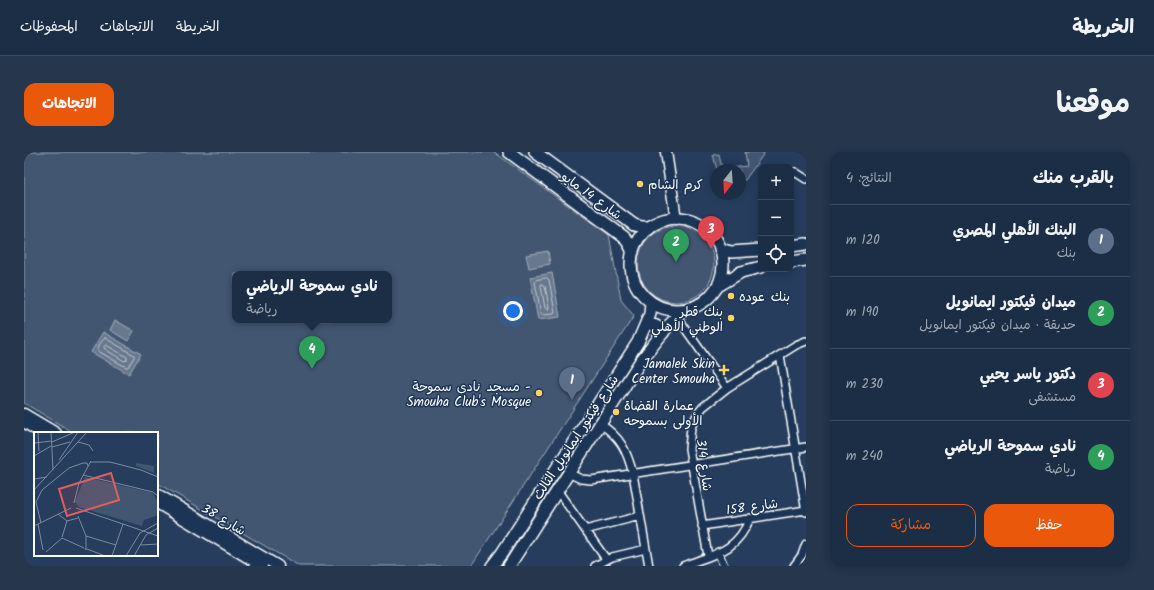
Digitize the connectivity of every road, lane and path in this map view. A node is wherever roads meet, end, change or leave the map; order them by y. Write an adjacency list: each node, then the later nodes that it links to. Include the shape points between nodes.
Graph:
1 (509, 152): 12 (main road, شارع 14 مايو, via 624,237)
2 (535, 152): 7 (main road, شارع 14 مايو, via 634,224)
3 (665, 153): 6 (street)
4 (795, 172): 5 (street)
5 (806, 179)
6 (676, 219): 7 (main road); 10 (main road, via 690,220 703,226 716,240)
7 (650, 227): 12 (main road, via 638,240)
8 (806, 244): 9 (main road)
9 (794, 246)
10 (720, 249): 11 (main road, via 731,252); 16 (main road, via 723,271)
11 (757, 251): 15 (main road, via 750,254 748,260 749,264)
12 (633, 252): 17 (main road, via 631,262 636,284 642,294)
13 (806, 260): 14 (main road)
14 (794, 262)
15 (758, 267): 16 (main road, via 741,272)
16 (718, 286): 18 (main road, via 709,298)
17 (652, 302): 18 (main road, via 672,310); 20 (main road, شارع فيكتور ايمانويل الثالث)
18 (686, 310): 19 (main road, شارع فيكتور ايمانويل الثالث)
19 (677, 317): 21 (main road, شارع فيكتور ايمانويل الثالث); 24 (street)
20 (646, 323): 21 (main road, via 656,326); 50 (main road, شارع فيكتور ايمانويل الثالث, via 635,346)
21 (663, 333): 27 (main road, شارع فيكتور ايمانويل الثالث, via 640,362)
22 (806, 340): 23 (street, شارع 314)
23 (780, 355): 24 (street, شارع 314); 31 (street)
24 (728, 388): 32 (street, شارع 314, via 703,407 694,420 689,442)
25 (24, 414): 29 (street)
26 (24, 422): 28 (street)
27 (600, 424): 33 (main road, شارع فيكتور ايمانويل الثالث); 34 (street, via 623,445)
28 (40, 432)
29 (54, 432)
30 (806, 447): 31 (street)
31 (796, 449): 32 (street); 38 (street)
32 (692, 465): 34 (street); 41 (street, شارع 314)
33 (568, 473): 34 (street, via 588,480); 35 (main road, شارع فيكتور ايمانويل الثالث)
34 (633, 474): 39 (street)
35 (557, 490): 42 (street); 51 (main road, شارع فيكتور ايمانويل الثالث)
36 (158, 495): 49 (street, شارع 38)
37 (158, 504): 48 (street, شارع 38)
38 (806, 511): 40 (street, شارع 158)
39 (640, 516): 42 (street); 44 (street)
40 (750, 518): 41 (street, شارع 158); 45 (street, via 746,530 740,537)
41 (702, 526): 46 (street, شارع 314)
42 (586, 530): 47 (street)
43 (806, 544): 56 (street)
44 (646, 549): 47 (street); 53 (street)
45 (718, 552): 46 (street); 55 (street)
46 (708, 556): 54 (street)
47 (606, 559): 52 (street)
48 (262, 566)
49 (278, 566)
50 (492, 566)
51 (509, 566)
52 (595, 566)
53 (649, 566)
54 (683, 566)
55 (724, 566)
56 (794, 566)

